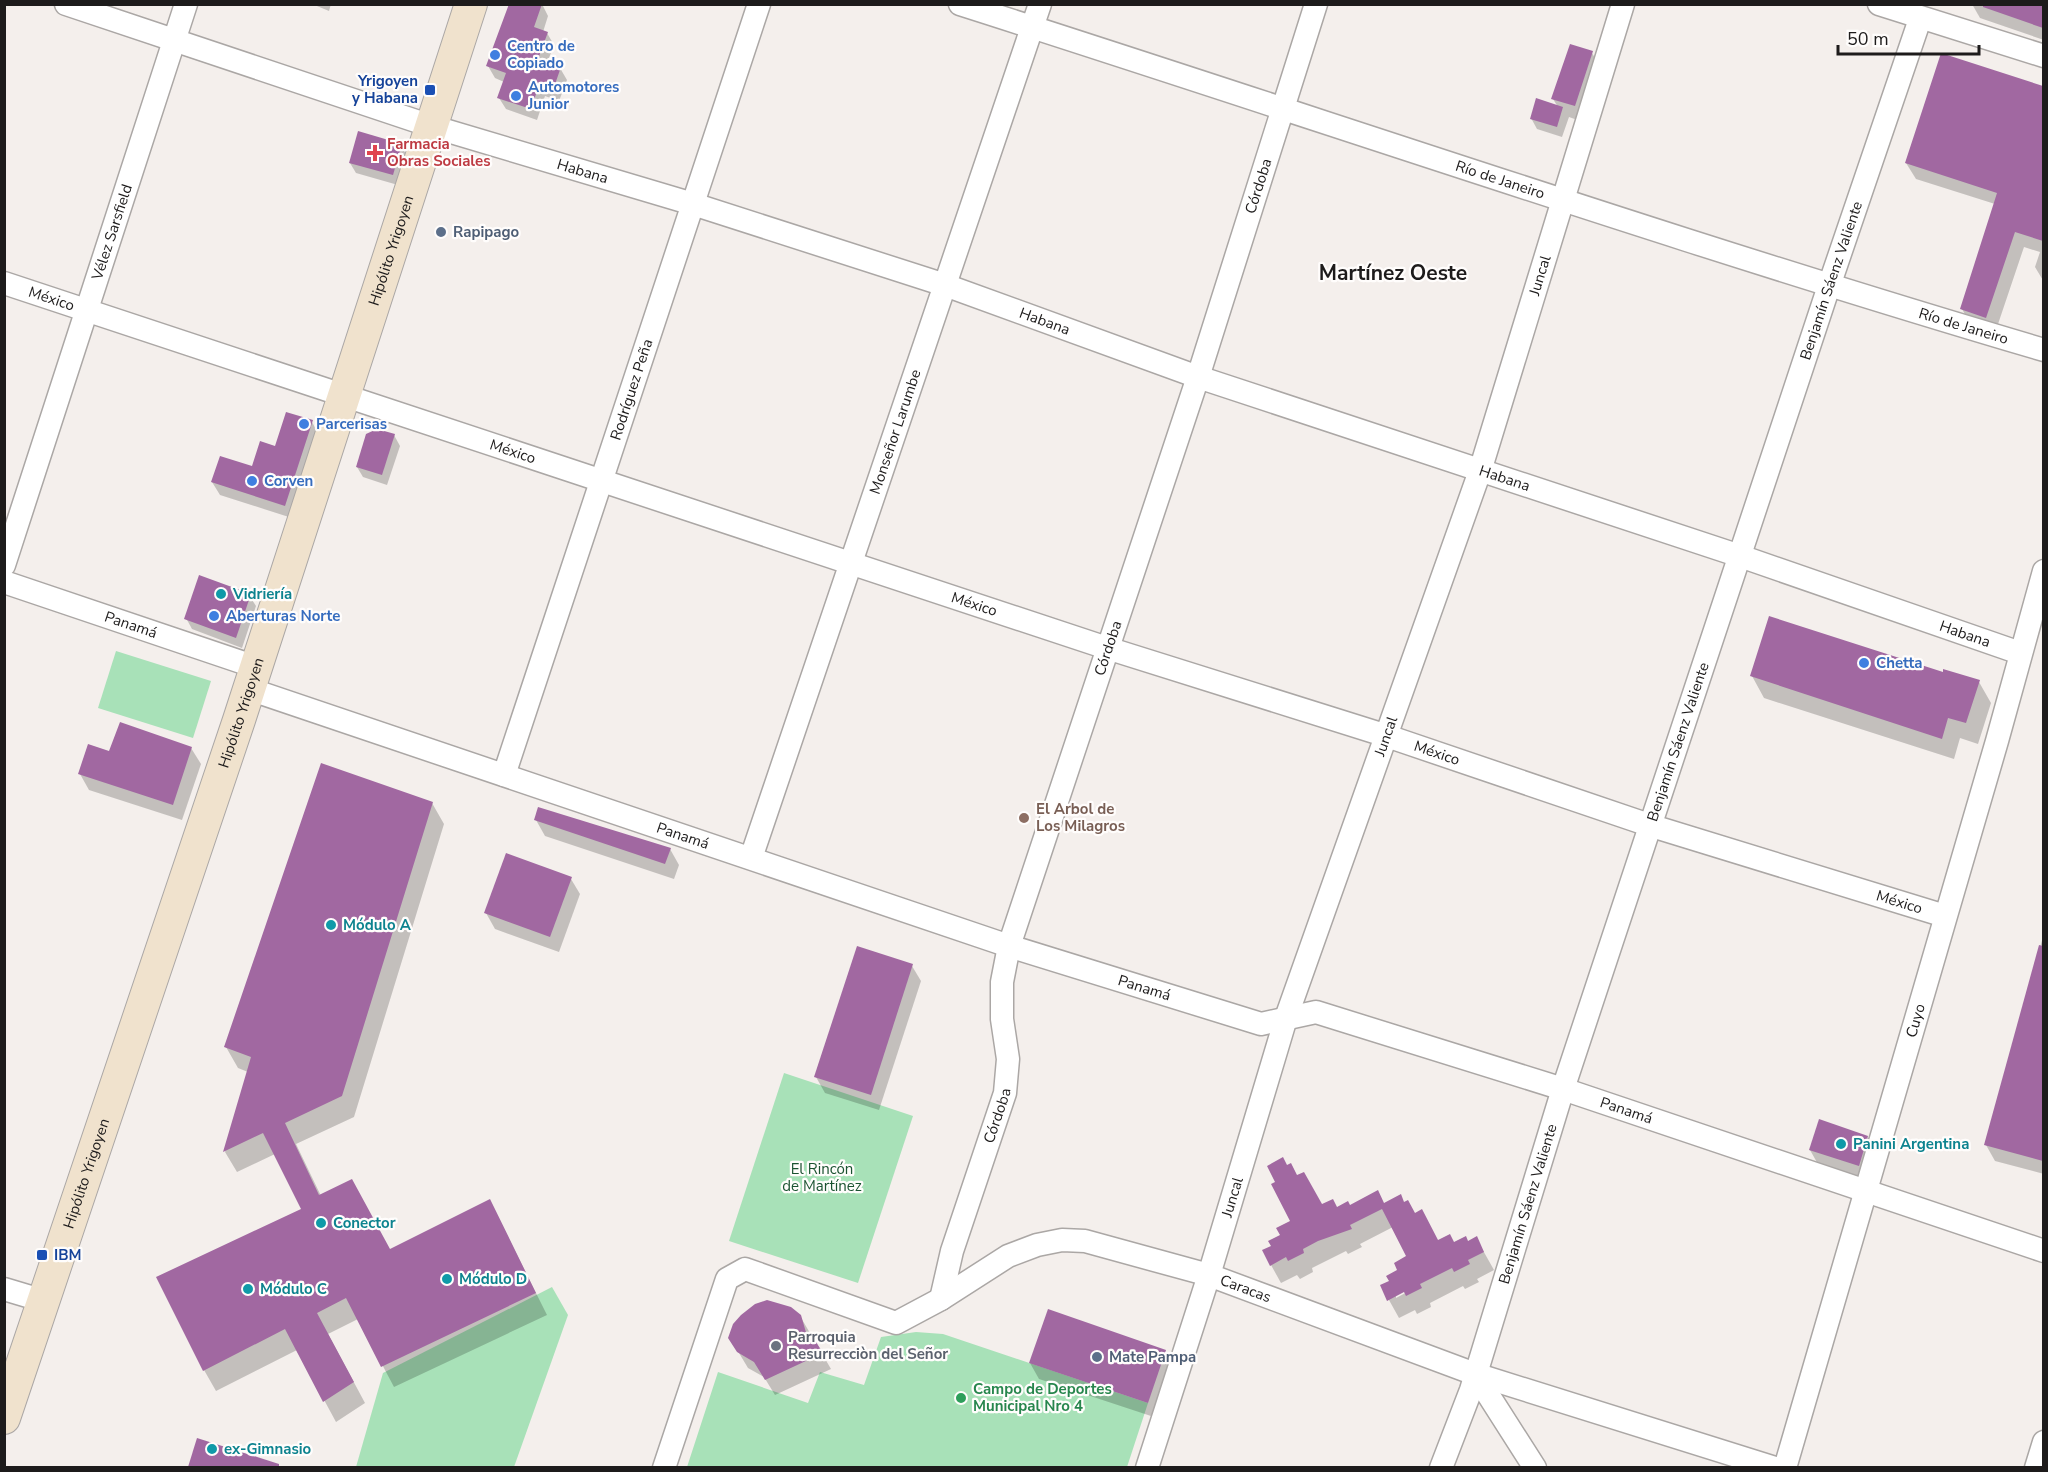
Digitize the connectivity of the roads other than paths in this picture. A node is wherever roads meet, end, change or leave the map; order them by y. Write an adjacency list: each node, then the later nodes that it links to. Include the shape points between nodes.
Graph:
1 (66, 4): 12 (street, Habana)
2 (186, 4): 12 (street, Vélez Sarsfield)
3 (471, 4): 15 (street, Hipólito Yrigoyen)
4 (759, 4): 17 (street, Rodríguez Peña)
5 (960, 4): 11 (street, Río de Janeiro)
6 (1040, 4): 11 (street, Monseñor Larumbe)
7 (1316, 4): 14 (street, Córdoba)
8 (1623, 4): 16 (street, Juncal)
9 (1879, 4): 10 (street)
10 (1920, 19): 13 (street); 20 (street, Benjamín Sáenz Valiente)
11 (1032, 27): 14 (street, Río de Janeiro); 19 (street, Monseñor Larumbe)
12 (175, 40): 15 (street, Habana); 21 (street, Vélez Sarsfield)
13 (2043, 56)
14 (1282, 107): 16 (street, Río de Janeiro); 23 (street, Córdoba)
15 (431, 126): 17 (street, Habana); 24 (street, Hipólito Yrigoyen)
16 (1563, 199): 20 (street, Río de Janeiro); 25 (street, Juncal)
17 (693, 204): 19 (street, Habana); 26 (street, Rodríguez Peña)
18 (4, 283): 21 (street, México)
19 (945, 285): 23 (street, Habana); 28 (street, Monseñor Larumbe)
20 (1828, 286): 22 (street, Río de Janeiro); 27 (street, Benjamín Sáenz Valiente)
21 (88, 310): 24 (street, México); 29 (street, Vélez Sarsfield)
22 (2043, 350)
23 (1198, 376): 25 (street, Habana); 32 (street, Córdoba)
24 (344, 393): 26 (street, México); 34 (street, Hipólito Yrigoyen)
25 (1480, 471): 27 (street, Habana); 35 (street, Juncal)
26 (601, 482): 28 (street, México); 36 (street, Rodríguez Peña)
27 (1740, 556): 33 (street, Habana); 37 (street, Benjamín Sáenz Valiente)
28 (851, 564): 32 (street, México); 38 (street, Monseñor Larumbe)
29 (4, 565)
30 (2043, 571): 33 (street, Cuyo)
31 (4, 582): 34 (street, Panamá)
32 (1107, 648): 35 (street, México); 40 (street, Córdoba)
33 (2020, 653): 39 (street, Cuyo)
34 (252, 678): 36 (street, Panamá); 48 (street, Hipólito Yrigoyen)
35 (1384, 735): 37 (street, México); 41 (street, Juncal)
36 (504, 775): 38 (street, Panamá)
37 (1652, 826): 39 (street, México); 42 (street, Benjamín Sáenz Valiente)
38 (751, 858): 40 (street, Panamá)
39 (1945, 916): 43 (street, Cuyo)
40 (1009, 946): 41 (street, Panamá, via 1261,1024); 47 (street, Córdoba, via 1002,982 1008,1059 1005,1092 952,1251)
41 (1286, 1017): 42 (street, Panamá, via 1316,1012); 45 (street, Juncal)
42 (1563, 1089): 43 (street, Panamá); 49 (street, Benjamín Sáenz Valiente)
43 (1865, 1191): 44 (street, Panamá); 57 (street, Cuyo)
44 (2043, 1251)
45 (1209, 1275): 47 (street, Caracas, via 1085,1241 1062,1240 1008,1256); 49 (street, Caracas); 53 (street, Juncal)
46 (4, 1289): 48 (street)
47 (941, 1299): 52 (street, Caracas, via 896,1323 745,1269 727,1279)
48 (44, 1301): 50 (street, Hipólito Yrigoyen)
49 (1475, 1374): 54 (street, Benjamín Sáenz Valiente); 55 (street); 56 (street, Caracas)
50 (4, 1418)
51 (2043, 1442): 58 (street)
52 (664, 1467)
53 (1147, 1467)
54 (1441, 1467)
55 (1535, 1467)
56 (1775, 1467)
57 (1785, 1467)
58 (2036, 1467)

